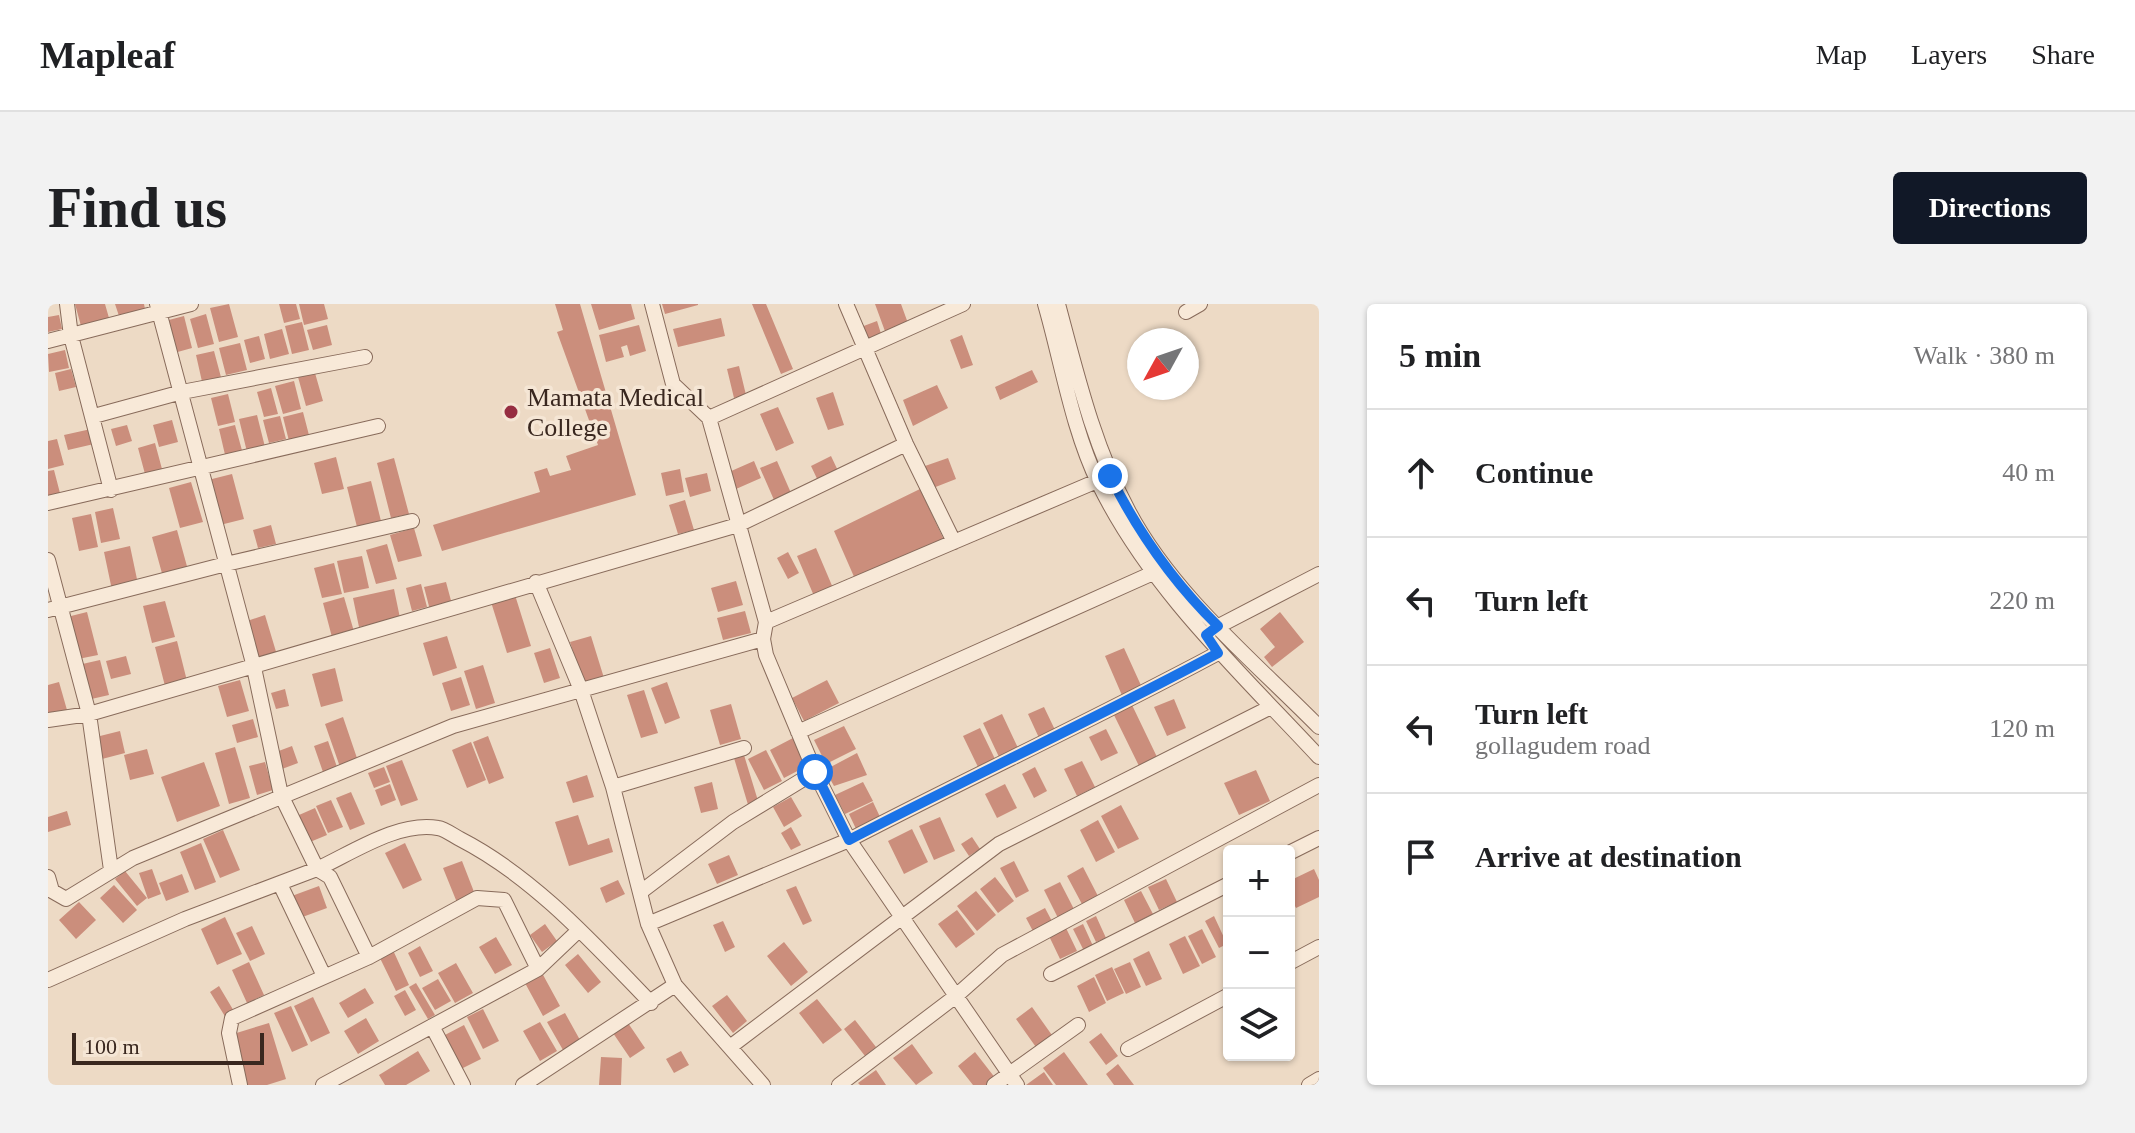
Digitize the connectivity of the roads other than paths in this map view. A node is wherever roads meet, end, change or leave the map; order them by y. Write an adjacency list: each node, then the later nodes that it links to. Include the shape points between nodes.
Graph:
1 (67, 304): 11 (street)
2 (191, 304): 9 (street)
3 (652, 304): 17 (street, via 673,384)
4 (846, 304): 13 (street)
5 (963, 304): 13 (street)
6 (1045, 304): 21 (street)
7 (1058, 304): 34 (street, via 1110,476 1130,516)
8 (1200, 304): 10 (street)
9 (158, 308): 11 (street); 15 (street)
10 (1186, 312)
11 (71, 336): 12 (street); 16 (street)
12 (48, 341)
13 (865, 347): 17 (street); 19 (street)
14 (365, 357): 15 (street)
15 (182, 392): 16 (street); 20 (street)
16 (94, 416): 22 (street)
17 (709, 418): 25 (street)
18 (378, 426): 20 (street)
19 (906, 444): 25 (street); 26 (street)
20 (203, 466): 22 (street); 28 (street)
21 (1097, 481): 26 (street); 29 (street)
22 (111, 490): 23 (street)
23 (48, 503)
24 (412, 521): 28 (street)
25 (738, 525): 31 (street); 33 (street)
26 (954, 542): 33 (street)
27 (48, 560): 32 (street)
28 (226, 564): 32 (street); 37 (street)
29 (1153, 573): 34 (street); 43 (street)
30 (1319, 574): 34 (street)
31 (536, 582): 37 (street); 38 (street)
32 (54, 608): 40 (street)
33 (766, 622): 35 (street)
34 (1212, 630): 36 (street); 42 (street)
35 (763, 639): 38 (street); 43 (street)
36 (1218, 653): 39 (street); 51 (street)
37 (253, 663): 40 (street); 49 (street)
38 (581, 690): 48 (street); 49 (street, via 453,726)
39 (1271, 707): 45 (street); 59 (street, via 999,844)
40 (89, 714): 41 (street); 54 (street)
41 (48, 720)
42 (1319, 727)
43 (798, 732): 46 (street)
44 (744, 748): 48 (street)
45 (1319, 757)
46 (815, 772): 51 (street); 58 (street, via 733,822)
47 (1319, 785): 70 (street, via 1002,955)
48 (613, 787): 58 (street)
49 (281, 795): 53 (street); 54 (street)
50 (1319, 838): 52 (street)
51 (849, 840): 59 (street); 60 (street)
52 (1295, 850)
53 (317, 869): 56 (street); 61 (street, via 399,831 439,828 481,850); 63 (street, via 330,877)
54 (111, 870): 55 (street, via 66,899 52,891)
55 (48, 877)
56 (280, 884): 67 (street); 68 (street)
57 (1223, 887): 66 (street)
58 (642, 891): 60 (street)
59 (900, 916): 70 (street); 75 (street)
60 (648, 924): 69 (street)
61 (579, 930): 65 (street); 72 (street)
62 (1319, 947): 64 (street)
63 (369, 957): 65 (street, via 477,898 490,897 504,900); 67 (street)
64 (1295, 960)
65 (538, 969): 74 (street)
66 (1051, 974)
67 (324, 976): 79 (street, via 232,1018 229,1033)
68 (48, 980)
69 (675, 985): 72 (street); 75 (street)
70 (956, 996): 77 (street); 84 (street)
71 (1223, 998): 76 (street)
72 (651, 1003): 82 (street)
73 (1078, 1025): 77 (street)
74 (432, 1026): 80 (street); 81 (street)
75 (730, 1047): 83 (street)
76 (1128, 1049)
77 (1013, 1079): 85 (street)
78 (1319, 1079): 86 (street)
79 (240, 1085)
80 (323, 1085)
81 (463, 1085)
82 (523, 1085)
83 (763, 1085)
84 (839, 1085)
85 (994, 1085)
86 (1309, 1085)

